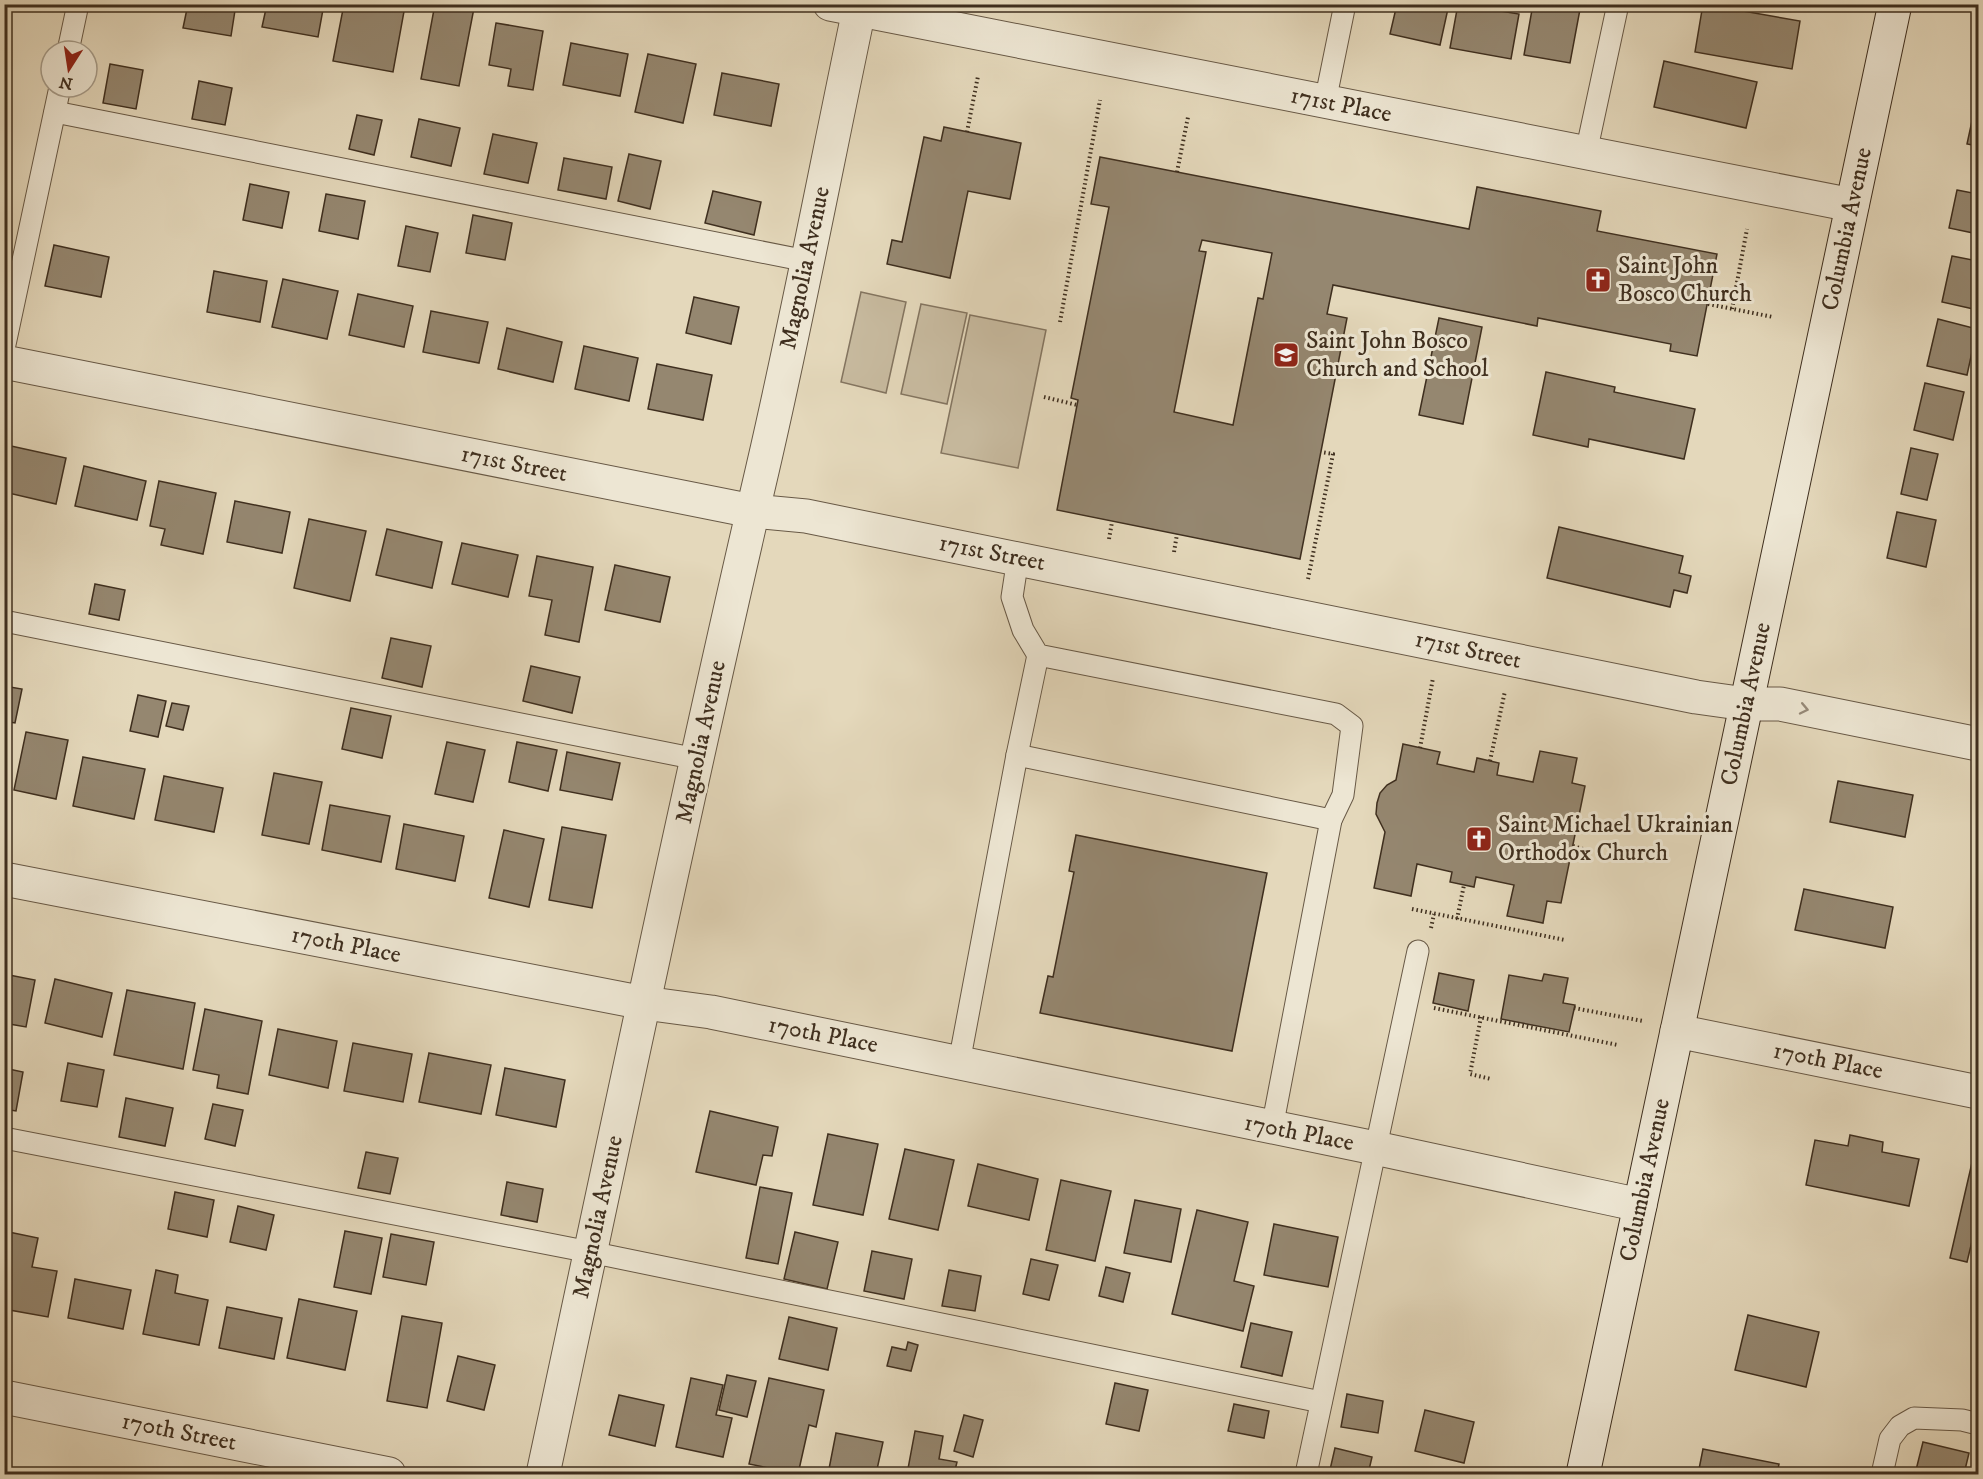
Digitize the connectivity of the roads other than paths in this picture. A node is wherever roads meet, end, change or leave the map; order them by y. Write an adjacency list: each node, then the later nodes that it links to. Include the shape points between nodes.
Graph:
1 (78, 4): 6 (lane)
2 (1345, 4): 8 (lane)
3 (1618, 4): 10 (lane)
4 (1895, 4): 11 (street, Columbia Avenue)
5 (850, 6): 8 (street, 171st Place); 12 (street, Magnolia Avenue)
6 (71, 39)
7 (58, 99): 9 (lane)
8 (1325, 102): 10 (street, 171st Place)
9 (55, 112): 12 (lane); 13 (lane)
10 (1586, 153): 11 (street, 171st Place)
11 (1852, 205): 19 (street, Columbia Avenue)
12 (807, 261): 15 (street, Magnolia Avenue)
13 (4, 349)
14 (4, 362): 15 (street, 171st Street)
15 (752, 511): 16 (street, 171st Street, via 806,516); 22 (street, Magnolia Avenue)
16 (1018, 558): 18 (lane, via 1012,597 1023,630); 19 (street, 171st Street)
17 (4, 621): 22 (lane)
18 (1038, 655): 21 (lane); 23 (lane, via 1336,714 1352,726 1342,795)
19 (1746, 704): 20 (street, 171st Street, one-way to 20, via 1780,704); 27 (street, Columbia Avenue)
20 (1978, 744)
21 (1017, 754): 23 (lane); 28 (lane)
22 (697, 759): 26 (street, Magnolia Avenue)
23 (1331, 820): 30 (lane)
24 (4, 879): 26 (street, 170th Place)
25 (1418, 951): 32 (lane)
26 (644, 1003): 28 (street, 170th Place, via 711,1012); 34 (street, Magnolia Avenue)
27 (1677, 1031): 29 (street, 170th Place); 33 (street, Columbia Avenue)
28 (958, 1063): 30 (street, 170th Place)
29 (1978, 1092)
30 (1272, 1128): 32 (street, 170th Place)
31 (4, 1138): 34 (lane)
32 (1376, 1148): 33 (street, 170th Place); 36 (lane)
33 (1640, 1205): 41 (street, Columbia Avenue)
34 (590, 1252): 36 (lane); 39 (street, Magnolia Avenue)
35 (4, 1397): 38 (street, 170th Street)
36 (1321, 1402): 40 (lane)
37 (1978, 1424): 42 (lane, via 1914,1418 1900,1425 1890,1439)
38 (389, 1474)
39 (543, 1474)
40 (1306, 1474)
41 (1583, 1474)
42 (1882, 1474)

